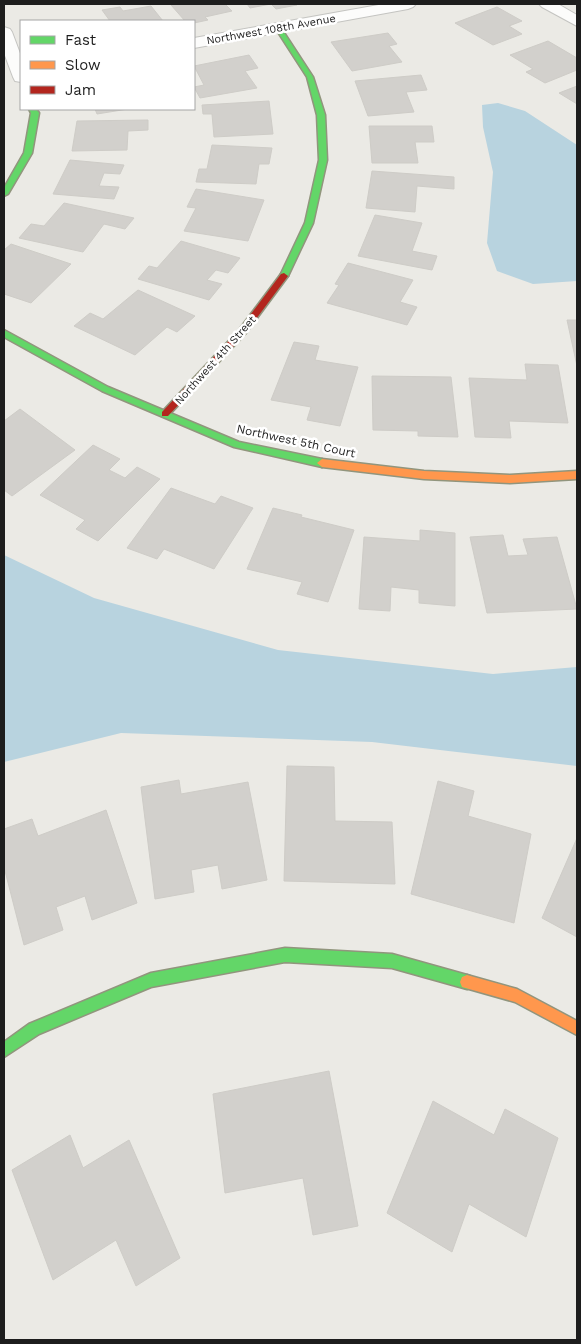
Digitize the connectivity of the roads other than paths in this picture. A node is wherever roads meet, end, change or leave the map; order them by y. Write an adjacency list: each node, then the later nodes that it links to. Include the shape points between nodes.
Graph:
1 (408, 4): 4 (street, Northwest 108th Avenue)
2 (548, 4): 3 (street)
3 (577, 21)
4 (279, 29): 6 (street, Northwest 108th Avenue); 11 (street, Northwest 4th Street, via 310,77 321,115 323,160 309,223 282,280 242,332)
5 (4, 32): 7 (street)
6 (195, 43)
7 (16, 74)
8 (34, 110): 9 (street, via 28,153)
9 (4, 194)
10 (4, 333): 11 (street, Northwest 5th Court, via 105,388)
11 (165, 414): 12 (street, Northwest 5th Court, via 237,444 329,464 433,476 510,479)
12 (577, 475)
13 (577, 1028): 14 (street, via 516,996 392,961 285,955 151,980 34,1029)
14 (4, 1050)

